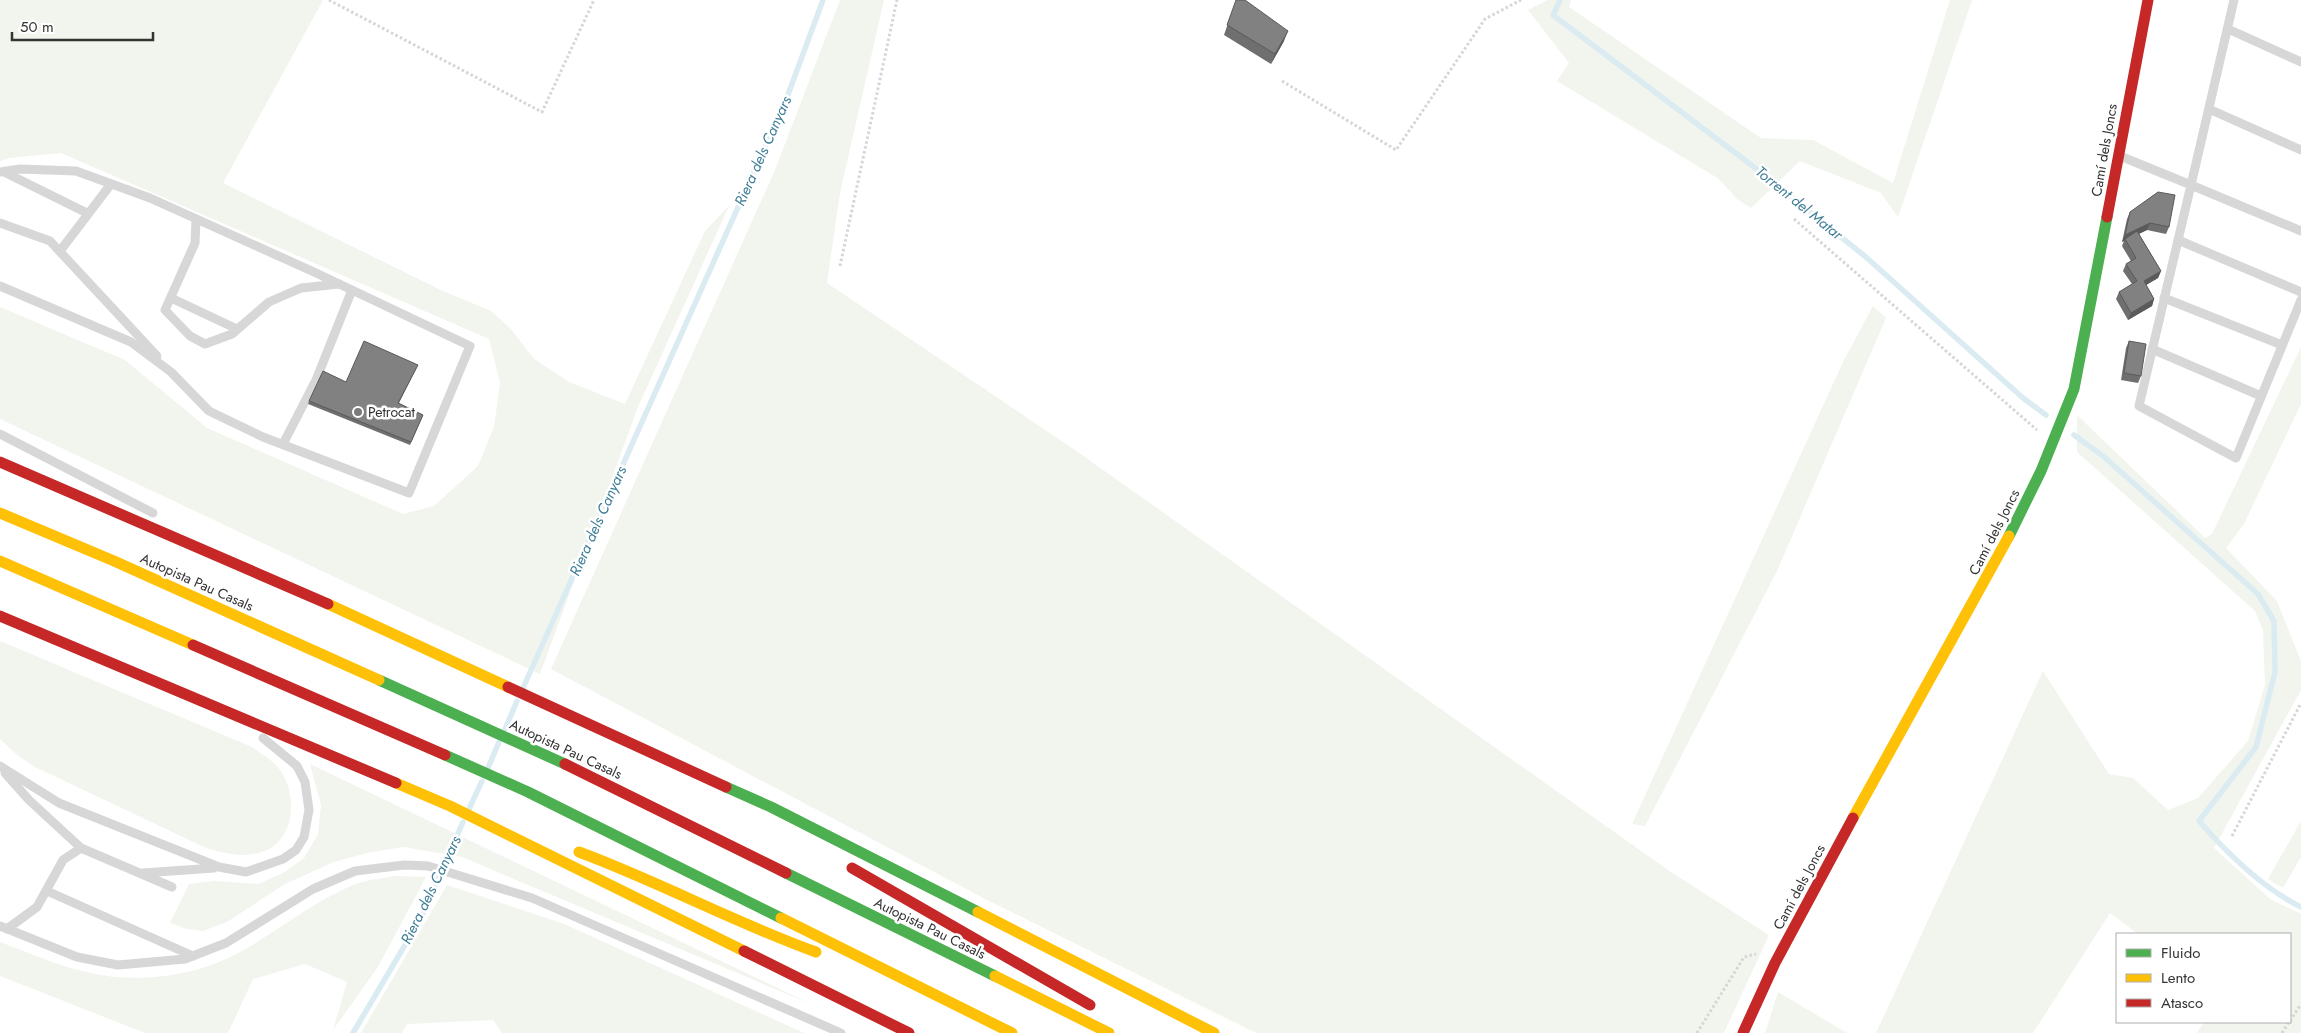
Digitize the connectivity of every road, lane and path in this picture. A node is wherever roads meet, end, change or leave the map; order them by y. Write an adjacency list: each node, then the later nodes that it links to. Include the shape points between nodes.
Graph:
1 (329, 0): 2 (path, via 542,112)
2 (594, 0)
3 (897, 0): 23 (path)
4 (1520, 0): 9 (path, via 1484,19 1396,150)
5 (2148, 0): 12 (main road, Camí dels Joncs)
6 (2234, 0): 7 (lane)
7 (2228, 29): 8 (lane); 10 (lane)
8 (2301, 62)
9 (1282, 81)
10 (2209, 108): 11 (lane); 15 (lane)
11 (2301, 150)
12 (2119, 156): 15 (lane); 38 (main road, Camí dels Joncs, via 2074,389)
13 (2, 172): 14 (lane, via 20,169 76,171); 16 (lane)
14 (111, 184): 16 (lane); 18 (lane)
15 (2191, 185): 20 (lane); 21 (lane)
16 (87, 213): 22 (lane)
17 (1794, 218): 38 (path)
18 (196, 219): 24 (lane); 28 (lane, via 195,243)
19 (0, 224): 22 (lane, via 50,241)
20 (2301, 231)
21 (2178, 240): 27 (lane); 29 (lane)
22 (60, 250): 34 (lane)
23 (840, 266)
24 (339, 284): 26 (lane); 31 (lane, via 301,288 269,302)
25 (0, 286): 34 (lane, via 131,342)
26 (352, 290): 37 (lane, via 316,380); 37 (lane, via 470,346 409,493)
27 (2301, 292)
28 (171, 298): 31 (lane); 31 (lane, via 165,310 190,336 206,344)
29 (2164, 298): 32 (lane); 33 (lane)
30 (2301, 300): 32 (lane)
31 (237, 329)
32 (2282, 345): 35 (lane)
33 (2152, 349): 35 (lane); 35 (lane, via 2139,406 2236,458)
34 (171, 372): 37 (lane, via 209,410)
35 (2261, 396)
36 (0, 434): 41 (lane)
37 (283, 444)
38 (2052, 444): 62 (main road, Camí dels Joncs, via 2002,553 1918,698)
39 (0, 462): 44 (main road)
40 (0, 513): 71 (main road, Autopista Pau Casals, via 560,761)
41 (162, 518)
42 (198, 537): 44 (lane)
43 (0, 561): 64 (main road, via 451,757)
44 (295, 588): 49 (main road)
45 (0, 616): 47 (main road)
46 (2301, 703): 52 (path)
47 (220, 706): 51 (main road); 57 (lane, via 284,753 296,766 305,782 309,810 304,837 296,850 283,859 246,872)
48 (0, 767): 54 (lane, via 29,800); 57 (lane, via 60,803)
49 (690, 772): 50 (main road); 72 (main road, via 771,807)
50 (782, 826)
51 (520, 836): 53 (main road); 69 (main road)
52 (2232, 836)
53 (546, 840)
54 (81, 848): 58 (lane); 60 (lane, via 63,860)
55 (572, 849): 64 (main road, via 628,870 785,940)
56 (846, 864): 66 (main road)
57 (219, 867): 58 (lane)
58 (140, 873): 59 (lane)
59 (172, 887)
60 (47, 891): 61 (lane, via 37,907); 63 (lane)
61 (4, 927): 63 (lane, via 77,957 118,965)
62 (1784, 948): 73 (path, via 1744,957); 74 (main road, Camí dels Joncs)
63 (193, 956): 68 (lane, via 226,944 313,889 356,871 404,865 428,866 541,902)
64 (938, 995): 70 (main road)
65 (2301, 1004): 67 (path)
66 (1102, 1012)
67 (2291, 1020)
68 (841, 1033)
69 (909, 1033)
70 (1012, 1033)
71 (1109, 1033)
72 (1214, 1033)
73 (1698, 1033)
74 (1743, 1033)

